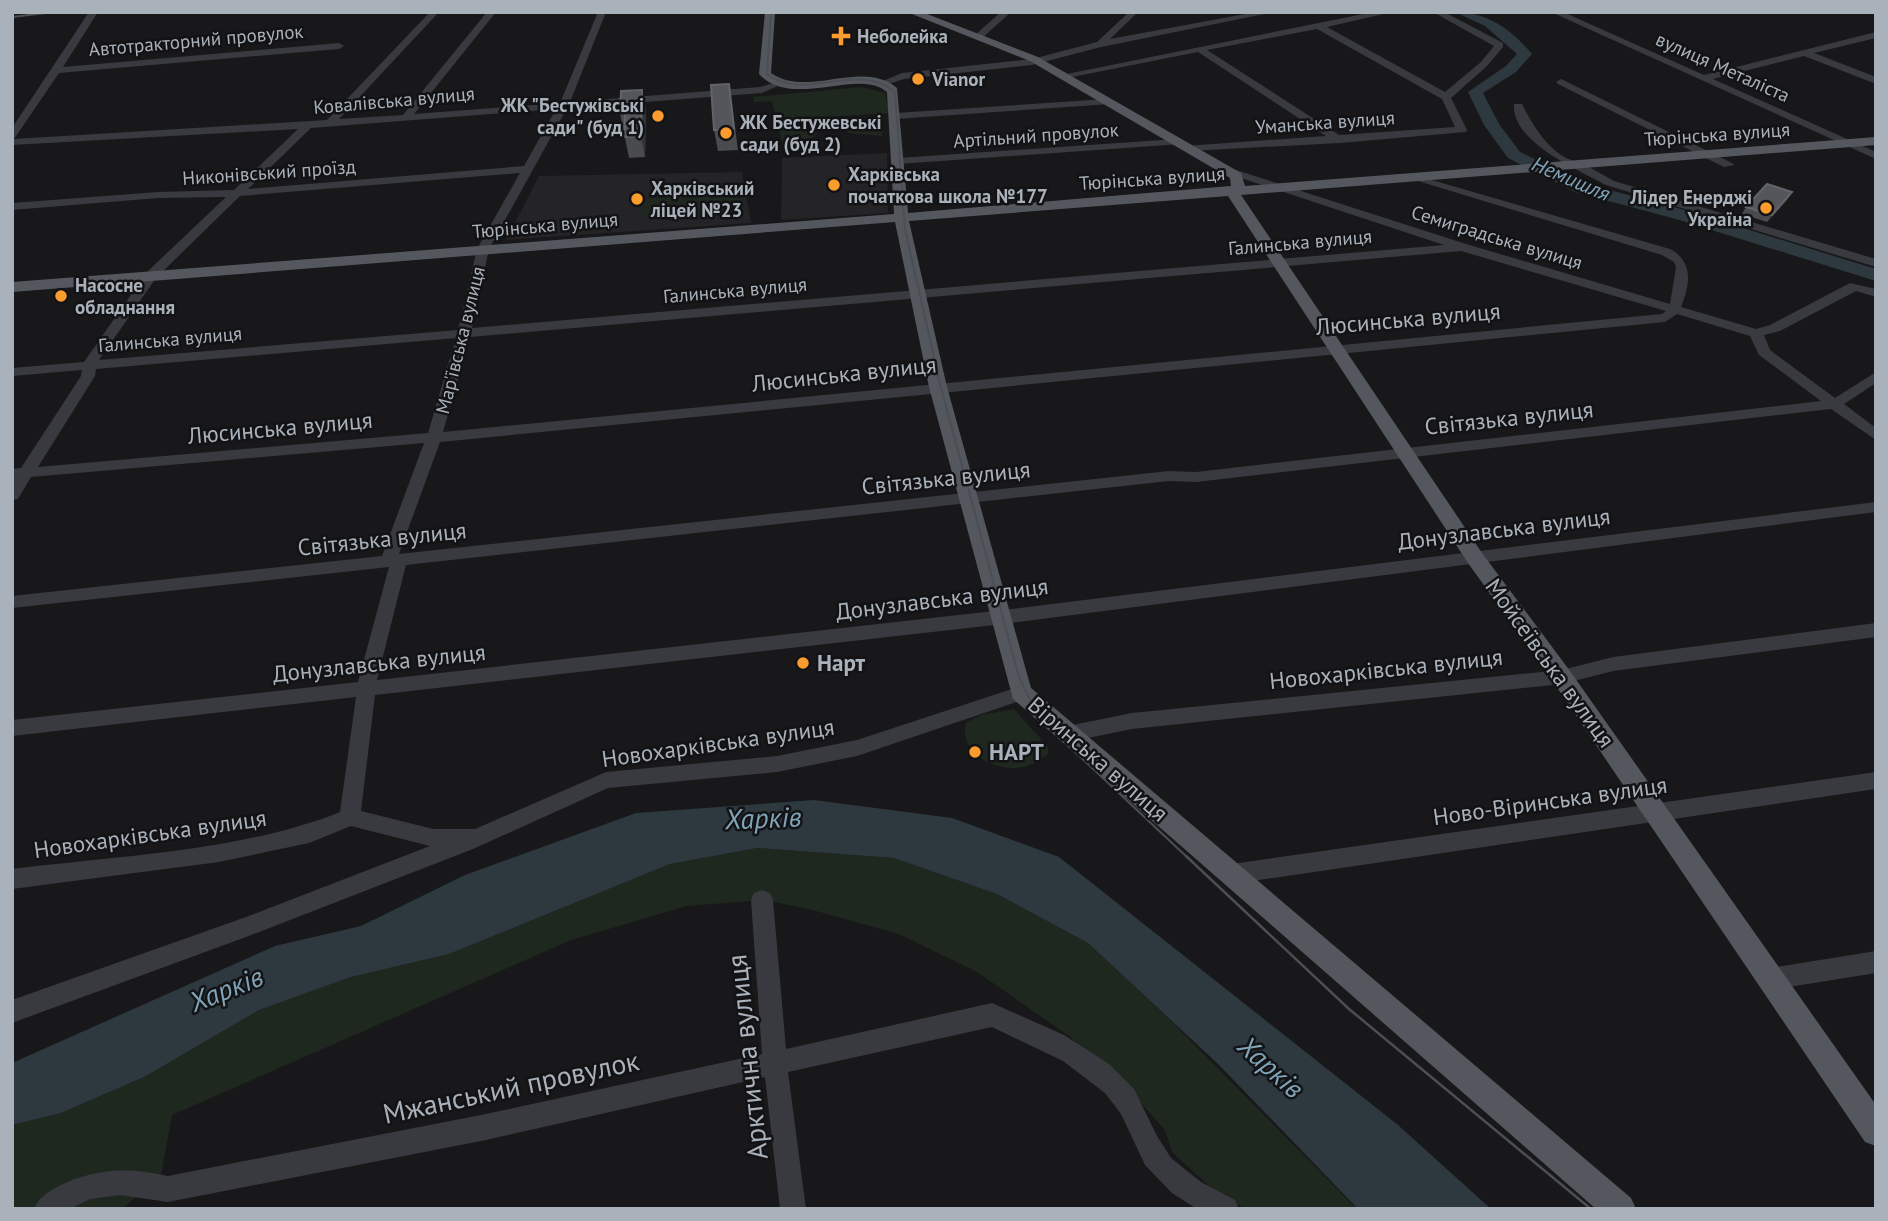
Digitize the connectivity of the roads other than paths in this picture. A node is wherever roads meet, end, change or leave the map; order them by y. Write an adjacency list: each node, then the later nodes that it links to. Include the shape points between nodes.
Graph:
1 (94, 12): 23 (street)
2 (435, 12): 36 (street)
3 (492, 12): 34 (street)
4 (602, 12): 32 (street, Мар'ївська вулиця)
5 (770, 12): 28 (main road, via 765,75)
6 (912, 12): 17 (main road, Семиградська вулиця)
7 (1007, 12): 17 (street)
8 (1134, 12): 18 (street)
9 (1271, 12): 18 (street)
10 (1315, 12): 14 (street)
11 (1388, 12): 14 (street)
12 (1437, 12): 30 (street, via 1500,45)
13 (1555, 12): 25 (street, вулиця Металіста)
14 (1336, 22): 15 (street)
15 (1319, 26): 20 (street); 30 (street)
16 (1876, 36): 21 (street)
17 (978, 37): 22 (main road, Семиградська вулиця)
18 (1100, 44): 22 (street)
19 (339, 46): 23 (street, Автотракторний провулок)
20 (1199, 49): 24 (street); 39 (street)
21 (1805, 53): 25 (street); 26 (street)
22 (1037, 61): 24 (main road, Семиградська вулиця); 29 (street, via 902,76)
23 (56, 70): 38 (street)
24 (1062, 76): 31 (main road, Семиградська вулиця)
25 (1706, 78): 44 (street, вулиця Металіста)
26 (1876, 81)
27 (1560, 82): 47 (street)
28 (777, 83): 29 (main road); 32 (street, Ковалівська вулиця, via 762,90)
29 (883, 83): 35 (main road, Віринська вулиця, via 893,91)
30 (1446, 97): 39 (street, Уманська вулиця, via 1462,130)
31 (1107, 102): 35 (street); 43 (main road, Семиградська вулиця)
32 (564, 104): 34 (street, Ковалівська вулиця); 52 (street, Мар'ївська вулиця)
33 (1518, 106): 50 (street, via 1523,123)
34 (408, 115): 36 (street, Ковалівська вулиця)
35 (895, 116): 49 (main road, Віринська вулиця)
36 (330, 123): 37 (street, Ковалівська вулиця)
37 (308, 125): 40 (street, Ковалівська вулиця); 57 (street)
38 (12, 136)
39 (1340, 140): 45 (street, Уманська вулиця)
40 (37, 141): 42 (street, Ковалівська вулиця); 46 (street)
41 (1876, 141): 44 (main road, Тюрінська вулиця)
42 (12, 142)
43 (1177, 142): 45 (main road, Семиградська вулиця); 49 (street, Артільний провулок)
44 (1850, 144): 47 (main road, Тюрінська вулиця); 48 (street, вулиця Металіста)
45 (1189, 148): 53 (main road, Семиградська вулиця)
46 (12, 149)
47 (1708, 153): 50 (main road, Тюрінська вулиця); 51 (street)
48 (1876, 156)
49 (898, 161): 59 (main road, Віринська вулиця)
50 (1569, 164): 54 (main road, Тюрінська вулиця); 62 (street, via 1610,183)
51 (1728, 165)
52 (528, 169): 57 (street, Никонівський проїзд); 61 (street, Мар'ївська вулиця)
53 (1230, 171): 55 (street, Семиградська вулиця); 56 (main road, via 1237,178)
54 (1414, 178): 55 (main road, Тюрінська вулиця); 68 (street, via 1666,252 1682,267)
55 (1274, 187): 56 (main road, Тюрінська вулиця); 60 (street, Семиградська вулиця)
56 (1236, 191): 59 (main road, Тюрінська вулиця); 63 (main road, Мойсеївська вулиця, via 1234,196)
57 (237, 193): 58 (street, Никонівський проїзд); 64 (street)
58 (12, 207)
59 (902, 216): 61 (main road, Тюрінська вулиця); 66 (main road, Віринська вулиця)
60 (1462, 247): 63 (street, Галинська вулиця); 68 (street, Семиградська вулиця)
61 (483, 249): 64 (main road, Тюрінська вулиця); 69 (street, Мар'ївська вулиця)
62 (1876, 263)
63 (1277, 264): 66 (street, Галинська вулиця); 71 (main road, Мойсеївська вулиця)
64 (152, 275): 65 (main road, Тюрінська вулиця); 72 (street)
65 (12, 287)
66 (917, 293): 69 (street, Галинська вулиця); 75 (main road, Віринська вулиця)
67 (1876, 293): 70 (street, via 1855,286 1775,328)
68 (1676, 310): 70 (street, Семиградська вулиця); 71 (street, Люсинська вулиця, via 1665,318)
69 (464, 333): 72 (street, Галинська вулиця); 78 (street, Мар'ївська вулиця)
70 (1756, 333): 76 (street, via 1764,352)
71 (1336, 348): 75 (street, Люсинська вулиця); 79 (main road, Мойсеївська вулиця)
72 (89, 365): 73 (street, Галинська вулиця); 80 (street, via 88,376)
73 (12, 372)
74 (1876, 376): 76 (street, Світязька вулиця)
75 (938, 387): 78 (street, Люсинська вулиця); 82 (main road, Віринська вулиця)
76 (1835, 404): 77 (street); 79 (street, Світязька вулиця)
77 (1876, 435)
78 (434, 437): 80 (street, Люсинська вулиця); 85 (street, Мар'ївська вулиця, via 393,541)
79 (1403, 453): 82 (street, Світязька вулиця); 84 (main road, Мойсеївська вулиця)
80 (20, 473): 81 (street)
81 (12, 495)
82 (968, 499): 85 (street, Світязька вулиця); 87 (main road, Віринська вулиця)
83 (1876, 507): 84 (street, Донузлавська вулиця)
84 (1475, 558): 87 (street, Донузлавська вулиця); 89 (main road, Мойсеївська вулиця)
85 (394, 560): 86 (street, Світязька вулиця); 90 (street, Мар'ївська вулиця)
86 (12, 602)
87 (999, 617): 90 (street, Донузлавська вулиця); 91 (main road, Віринська вулиця)
88 (1876, 630): 89 (street, Новохарківська вулиця, via 1613,664)
89 (1562, 677): 93 (street, Новохарківська вулиця, via 1132,720); 95 (main road, Мойсеївська вулиця)
90 (366, 688): 92 (street, Донузлавська вулиця); 96 (street, Мар'ївська вулиця)
91 (1021, 693): 93 (main road, Віринська вулиця); 97 (street, Новохарківська вулиця, via 857,748 777,764 606,780)
92 (12, 728)
93 (1068, 734): 98 (main road, Віринська вулиця)
94 (1876, 780): 95 (street, Ново-Віринська вулиця)
95 (1654, 810): 98 (street, Ново-Віринська вулиця); 102 (main road, Мойсеївська вулиця)
96 (350, 817): 97 (street, Новохарківська вулиця, via 433,838); 99 (street, Новохарківська вулиця, via 309,834 219,853)
97 (476, 838): 103 (street)
98 (1232, 874): 109 (main road, Віринська вулиця)
99 (12, 878)
100 (762, 900): 104 (street, Арктична вулиця)
101 (1876, 962): 102 (street)
102 (1770, 979): 105 (main road, Мойсеївська вулиця)
103 (12, 1012)
104 (775, 1061): 106 (street, Мжанський провулок, via 486,1127 168,1189 120,1180 94,1184 64,1195); 107 (street, Арктична вулиця); 108 (street, Мжанський провулок, via 992,1015 1043,1035 1114,1085 1136,1113 1149,1147 1174,1181)
105 (1876, 1131)
106 (47, 1209)
107 (793, 1209)
108 (1226, 1209)
109 (1620, 1209)

